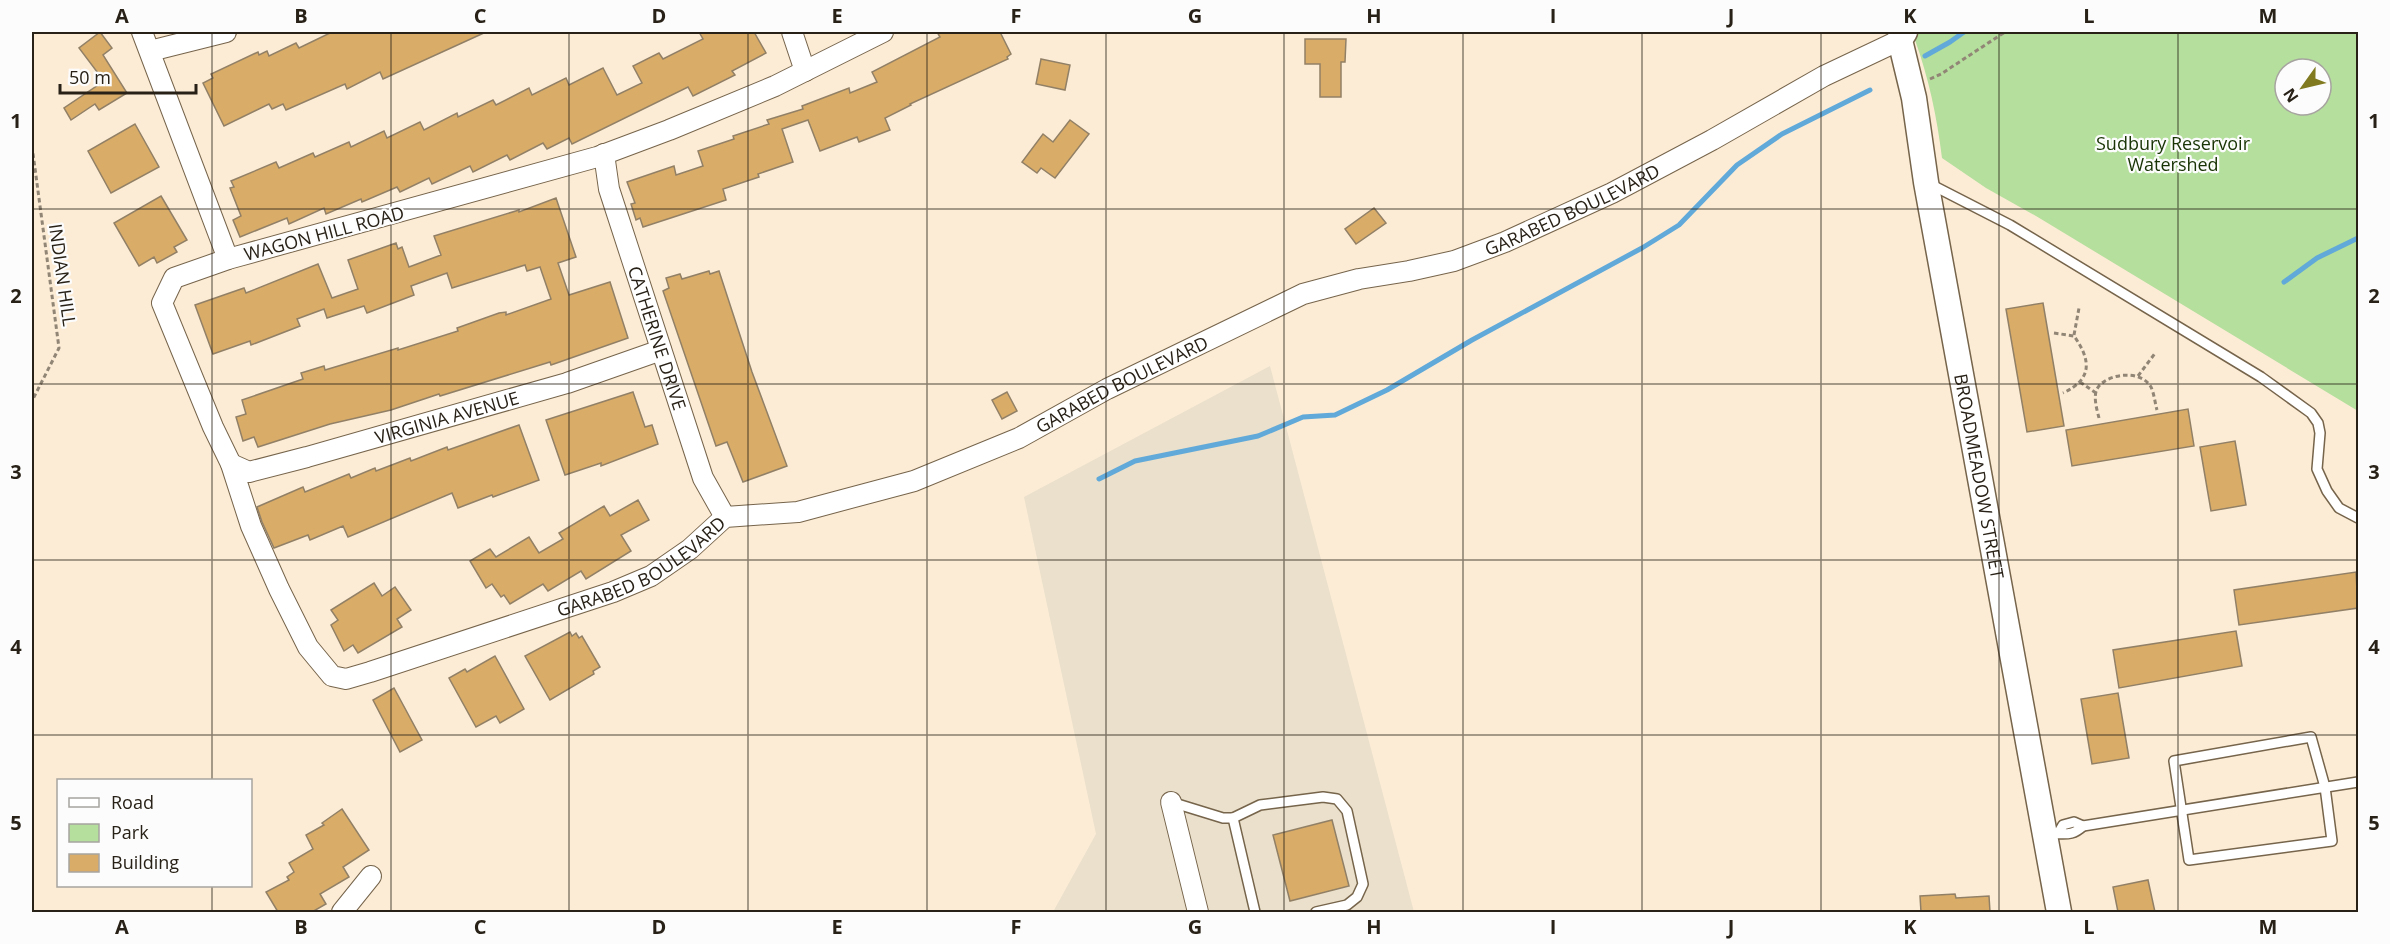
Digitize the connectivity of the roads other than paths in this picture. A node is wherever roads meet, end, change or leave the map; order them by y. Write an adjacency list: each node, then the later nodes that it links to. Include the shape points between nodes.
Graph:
1 (142, 32): 6 (street)
2 (226, 32): 6 (street)
3 (792, 32): 7 (street)
4 (883, 32): 7 (street, WAGON HILL ROAD)
5 (1901, 34): 9 (street, BROADMEADOW STREET); 13 (street, GARABED BOULEVARD, via 1612,193 1505,242 1454,261 1303,294 1117,384 1019,438 914,481 798,512)
6 (150, 51): 10 (street)
7 (805, 71): 8 (street, WAGON HILL ROAD)
8 (604, 154): 10 (street, WAGON HILL ROAD); 11 (street, CATHERINE DRIVE, via 609,189)
9 (1926, 182): 14 (lane, via 2010,225 2261,377 2311,413 2318,423 2318,468 2327,491 2339,508); 21 (street, BROADMEADOW STREET)
10 (228, 259): 12 (street, WAGON HILL ROAD, via 174,278 162,303)
11 (661, 350): 12 (street, VIRGINIA AVENUE, via 567,383 307,457 249,472); 13 (street, CATHERINE DRIVE, via 703,478)
12 (231, 464): 15 (street, WAGON HILL ROAD, via 251,526 279,589 308,647)
13 (725, 517): 15 (street, GARABED BOULEVARD, via 690,549 651,576 622,588 370,672 345,679)
14 (2358, 518)
15 (332, 676)
16 (2358, 782): 17 (lane)
17 (2325, 787): 19 (lane); 19 (lane, via 2311,737 2174,760); 19 (lane, via 2332,841 2189,860)
18 (1171, 802): 20 (lane); 24 (street)
19 (2181, 810): 21 (lane, via 2083,826 2075,834)
20 (1233, 818): 25 (lane); 26 (lane, via 1260,806 1323,797 1336,799 1347,811 1363,884 1357,897 1347,905)
21 (2052, 833): 27 (street, BROADMEADOW STREET)
22 (371, 876): 23 (street)
23 (342, 912)
24 (1198, 912)
25 (1255, 912)
26 (1316, 912)
27 (2059, 912)

